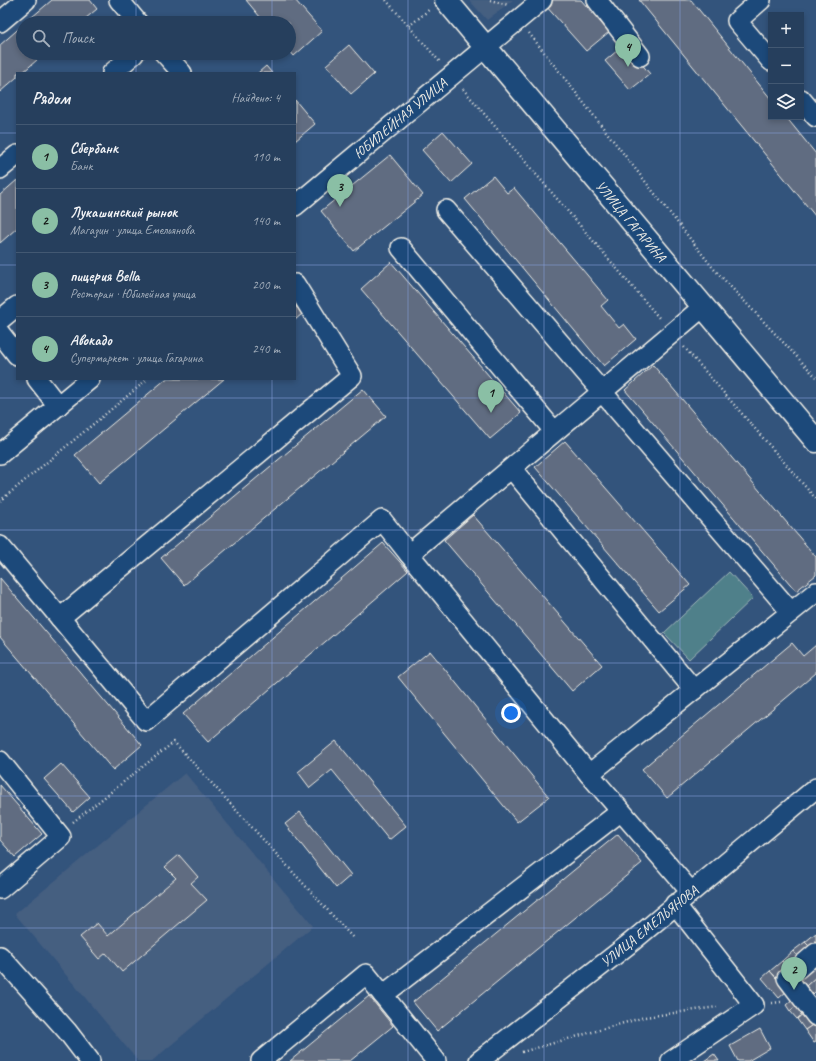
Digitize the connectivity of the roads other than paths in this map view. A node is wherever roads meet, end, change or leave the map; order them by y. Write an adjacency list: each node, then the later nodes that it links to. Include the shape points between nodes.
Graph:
1 (26, 0): 8 (street)
2 (118, 0): 7 (street)
3 (542, 0): 9 (street, ЮБИЛЕЙНАЯ УЛИЦА)
4 (597, 0): 10 (street)
5 (761, 0): 11 (street, via 737,21)
6 (441, 2): 9 (main road, УЛИЦА ГАГАРИНА)
7 (132, 16)
8 (0, 22)
9 (486, 46): 20 (street, ЮБИЛЕЙНАЯ УЛИЦА); 25 (main road, УЛИЦА ГАГАРИНА)
10 (640, 56)
11 (768, 57)
12 (127, 60): 14 (street)
13 (170, 60): 15 (street)
14 (113, 72)
15 (181, 72)
16 (804, 103): 17 (street)
17 (816, 117)
18 (16, 156): 19 (street)
19 (0, 169)
20 (296, 204)
21 (446, 210): 31 (street)
22 (401, 248): 34 (street)
23 (296, 286): 41 (street, via 352,376)
24 (16, 307): 26 (street)
25 (703, 307): 31 (street); 33 (main road, УЛИЦА ГАГАРИНА)
26 (0, 320)
27 (0, 334): 28 (street)
28 (16, 354)
29 (38, 380): 32 (street)
30 (89, 380): 32 (street)
31 (602, 394): 34 (street); 40 (street)
32 (58, 406): 35 (street)
33 (813, 430)
34 (554, 432): 36 (street)
35 (0, 454)
36 (512, 470): 38 (street); 42 (street)
37 (0, 546): 41 (street)
38 (409, 554): 41 (street, via 382,520 146,721); 44 (street)
39 (816, 592): 40 (street)
40 (791, 612): 42 (street)
41 (60, 618)
42 (694, 690): 44 (street)
43 (0, 761): 47 (street, via 61,837)
44 (589, 774): 46 (street)
45 (816, 788): 48 (street, УЛИЦА ЕМЕЛЬЯНОВА)
46 (620, 812): 48 (street); 52 (street)
47 (0, 889)
48 (691, 892): 49 (street, УЛИЦА ЕМЕЛЬЯНОВА)
49 (675, 904): 57 (street, УЛИЦА ЕМЕЛЬЯНОВА, via 629,944); 58 (street, via 754,1005)
50 (816, 953): 53 (street, via 787,978)
51 (0, 956): 54 (street, via 67,1031)
52 (383, 995): 55 (street, via 366,974); 56 (street)
53 (814, 1008)
54 (90, 1061)
55 (260, 1061)
56 (436, 1061)
57 (479, 1061)
58 (671, 1061)

